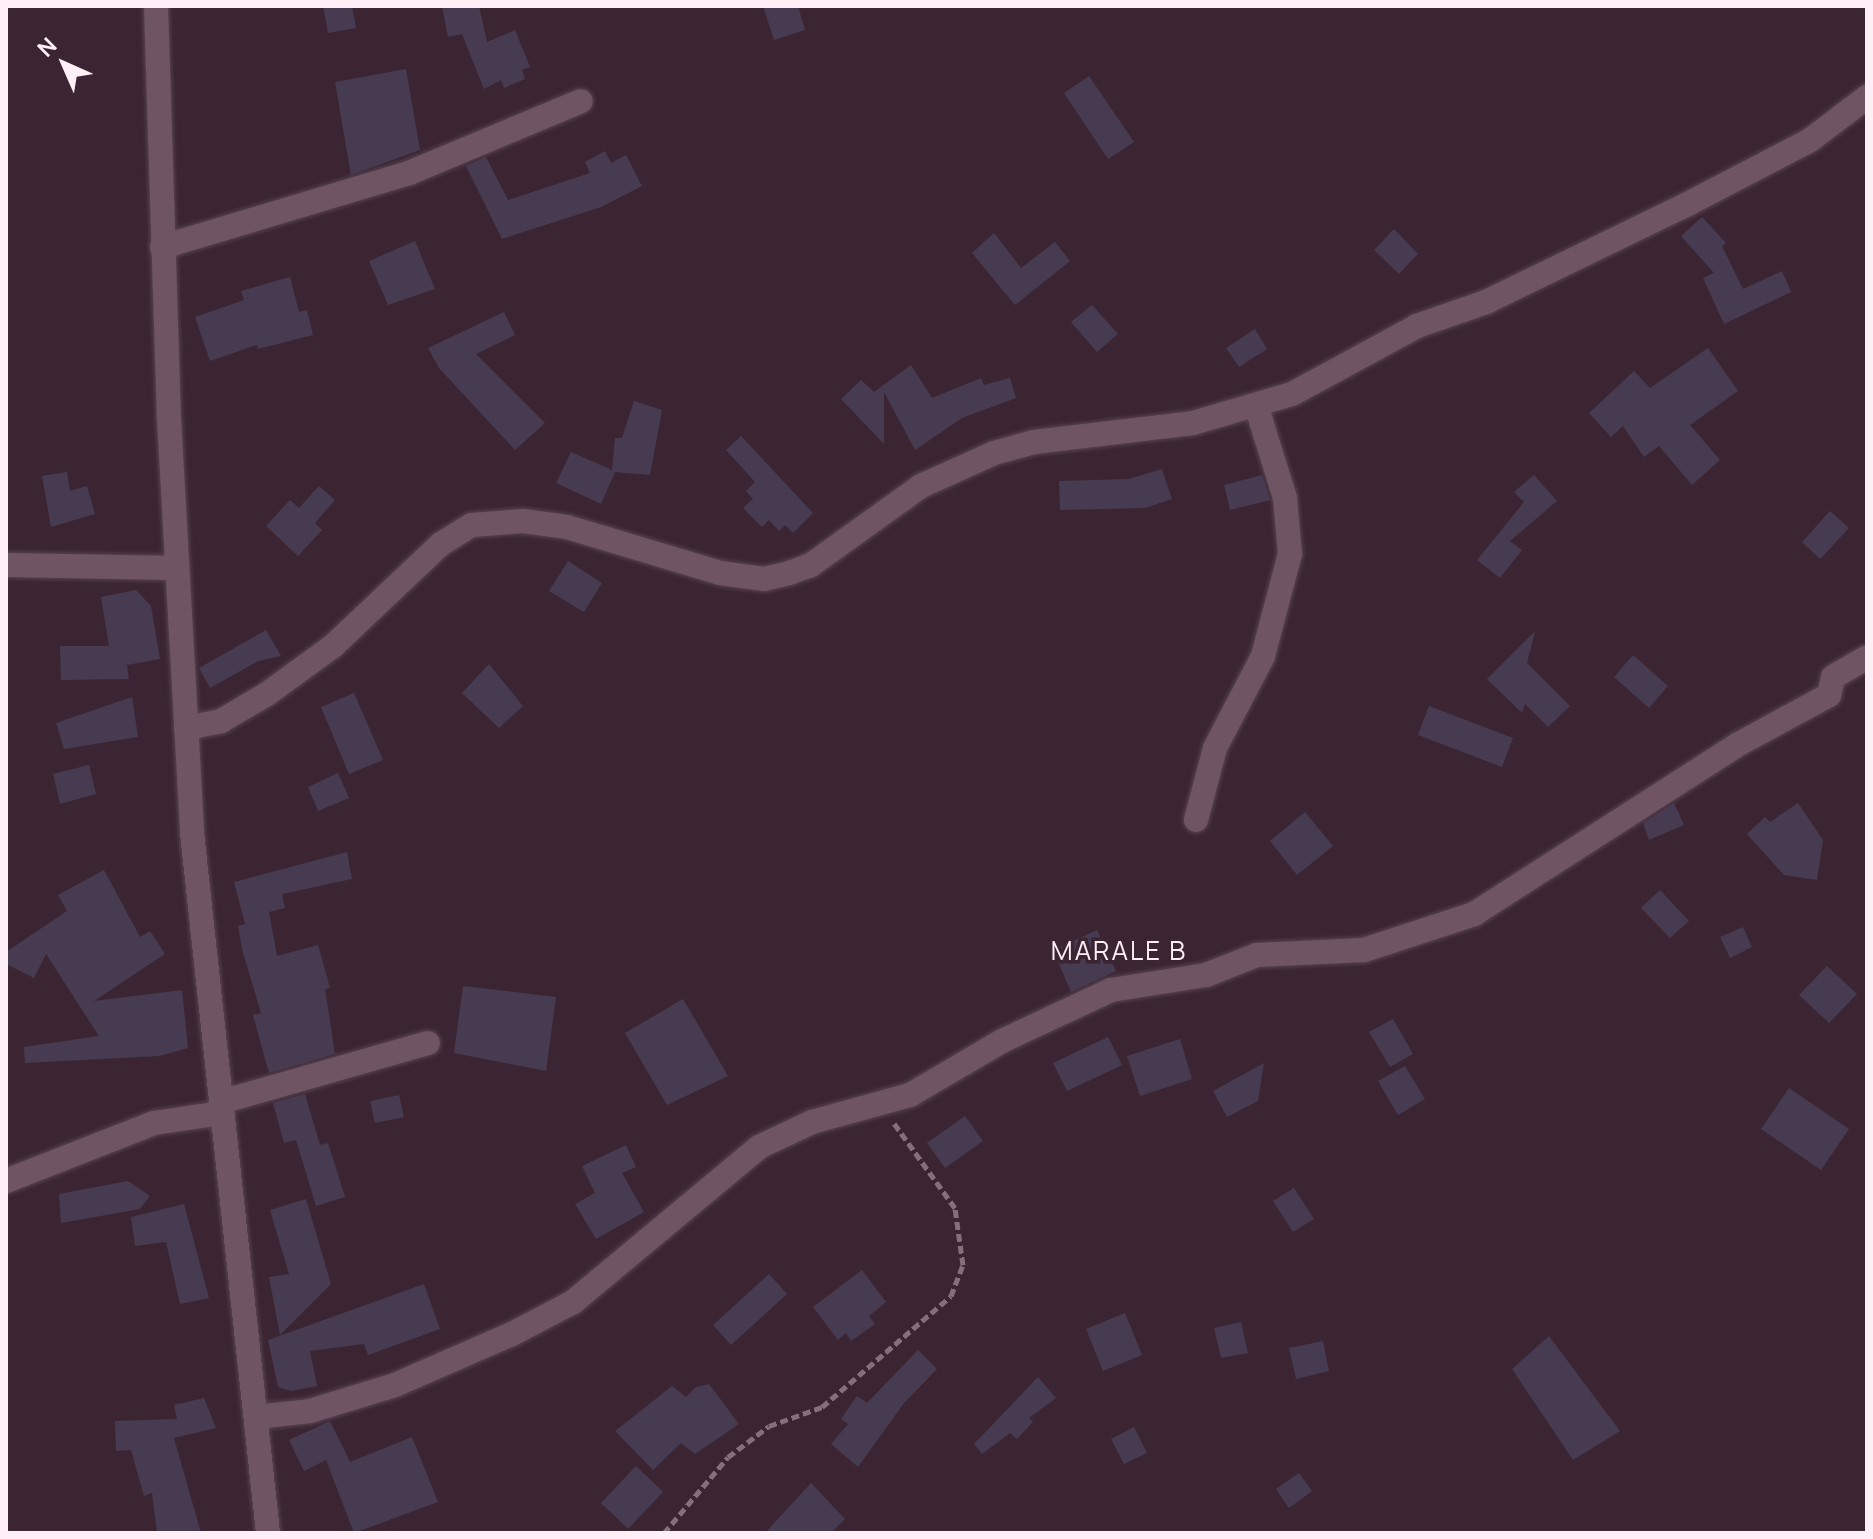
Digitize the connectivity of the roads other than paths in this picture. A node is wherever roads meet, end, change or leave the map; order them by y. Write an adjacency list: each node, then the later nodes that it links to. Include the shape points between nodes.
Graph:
1 (156, 6): 4 (street)
2 (1867, 97): 5 (street, via 1809,141 1682,207 1486,302 1417,326)
3 (581, 101): 4 (street, via 409,173)
4 (162, 247): 7 (street)
5 (1257, 408): 9 (street, via 994,453 921,486 811,565 764,579 720,573 567,527 523,521 472,525 441,544 333,646 267,694 221,721); 10 (street, via 1285,498 1290,554 1263,656 1215,748)
6 (6, 565): 7 (street)
7 (177, 568): 9 (street)
8 (1867, 657): 14 (street, via 1833,677 1829,695 1737,745 1474,914 1364,950 1257,955 1206,975 1111,990 882,1106 812,1122 759,1147 573,1302 512,1334 395,1385 310,1411)
9 (186, 728): 12 (street)
10 (1196, 820)
11 (428, 1043): 12 (street)
12 (222, 1107): 13 (street, via 154,1123); 14 (street)
13 (6, 1181)
14 (256, 1417): 15 (street)
15 (268, 1533)

